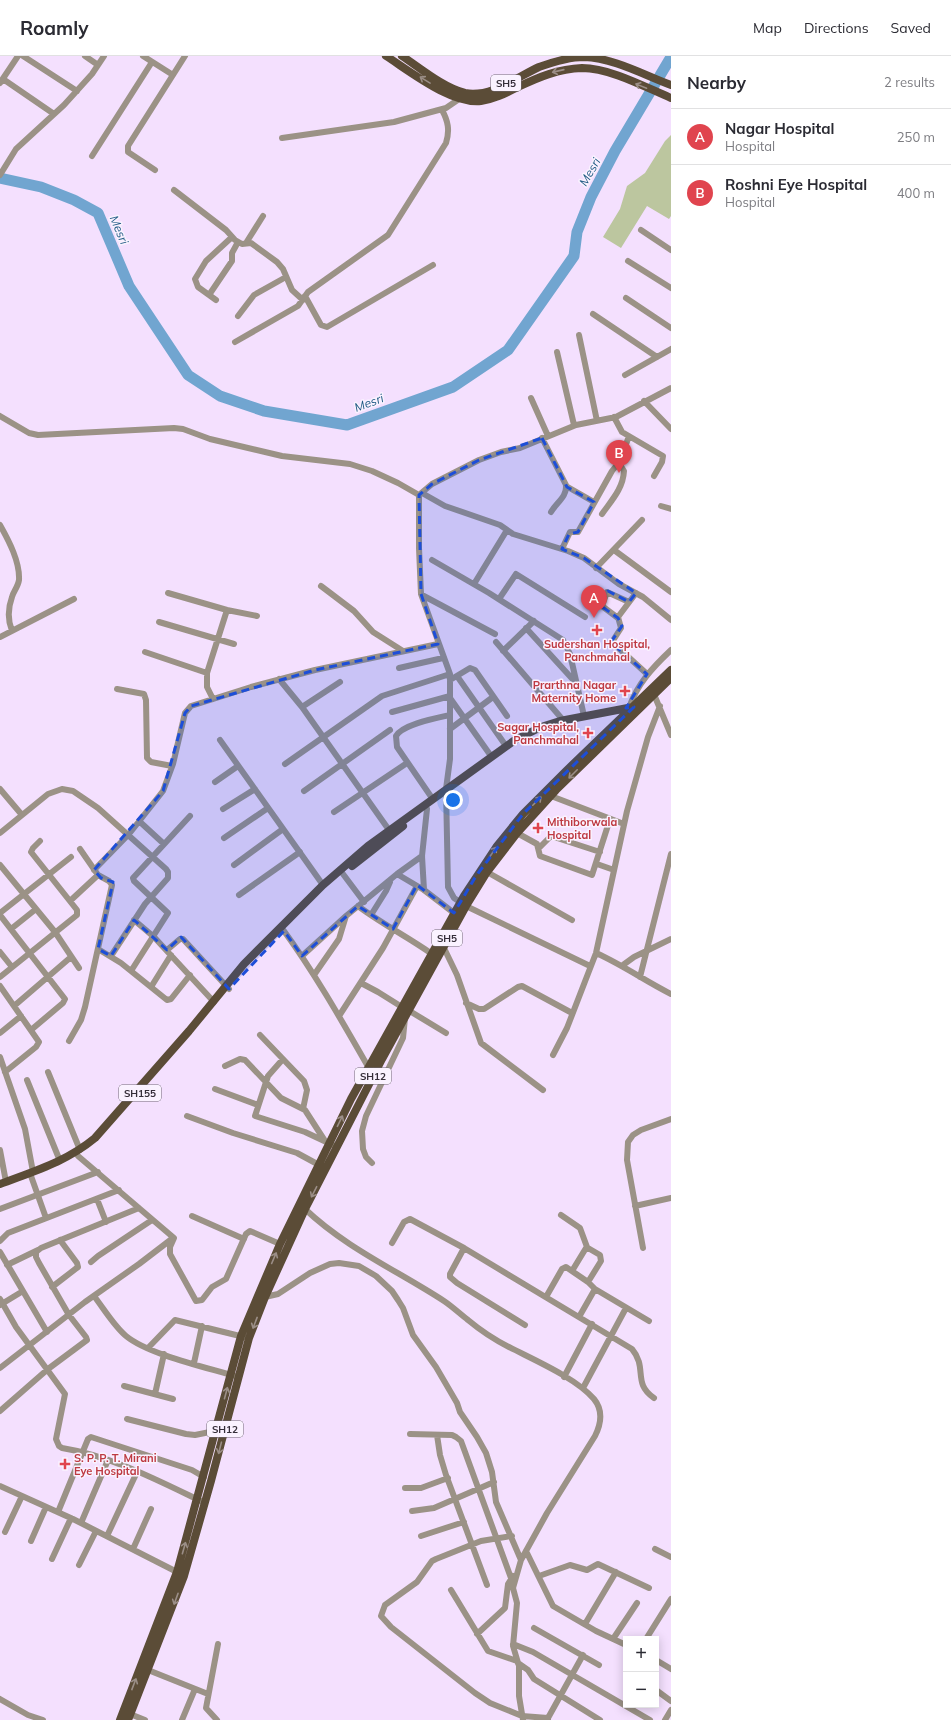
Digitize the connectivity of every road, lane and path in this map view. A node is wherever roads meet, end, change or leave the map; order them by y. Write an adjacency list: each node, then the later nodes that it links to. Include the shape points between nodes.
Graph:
1 (18, 56): 14 (street)
2 (23, 56): 16 (street)
3 (85, 56): 11 (street)
4 (104, 56): 11 (street)
5 (143, 56): 10 (street)
6 (185, 56): 13 (street)
7 (386, 56): 17 (main road, SH5, one-way to 7, via 434,86)
8 (402, 56): 17 (main road, SH5)
9 (573, 57): 12 (street); 15 (main road, SH5, via 595,58); 17 (main road, SH5, via 539,67 481,93)
10 (152, 62): 13 (street); 22 (street)
11 (98, 65): 16 (street)
12 (574, 69): 17 (main road, SH5, one-way to 17, via 546,75 488,100 480,101); 18 (main road, SH5, one-way to 12, via 598,70)
13 (172, 75): 23 (street, via 127,150)
14 (2, 81): 20 (street)
15 (671, 85)
16 (77, 91): 20 (street)
17 (464, 96): 19 (street)
18 (671, 98)
19 (442, 110): 21 (street, via 394,122); 37 (street, via 448,126 446,143 388,235)
20 (54, 114): 24 (street, via 12,154)
21 (282, 138)
22 (92, 156)
23 (155, 170)
24 (0, 175)
25 (174, 190): 28 (street)
26 (263, 216): 30 (street)
27 (641, 230): 31 (street)
28 (232, 237): 29 (street); 36 (street, via 206,262 195,279 198,287)
29 (238, 242): 30 (street); 36 (street, via 232,253 232,261)
30 (246, 243): 34 (street, via 254,245 277,262)
31 (671, 250)
32 (628, 260): 35 (street)
33 (433, 265): 37 (street, via 327,327 321,325)
34 (286, 277): 37 (street, via 292,290); 41 (street, via 254,295)
35 (671, 288)
36 (209, 295): 39 (street)
37 (304, 298): 44 (street, via 298,306)
38 (626, 298): 42 (street)
39 (216, 300)
40 (592, 314): 47 (street)
41 (238, 316)
42 (671, 328)
43 (579, 335): 54 (street)
44 (235, 342)
45 (671, 349): 47 (street)
46 (557, 352): 55 (street)
47 (657, 357): 48 (street)
48 (625, 375)
49 (670, 389): 51 (street)
50 (531, 398): 58 (street)
51 (644, 401): 53 (street); 56 (street)
52 (0, 416): 62 (street, via 33,434 183,429 210,439 282,456 350,464 372,471)
53 (614, 417): 54 (street); 57 (street, via 622,432)
54 (596, 421): 55 (street)
55 (574, 425): 58 (street)
56 (671, 429)
57 (629, 436): 59 (street); 60 (street, via 663,456)
58 (545, 437): 61 (street); 62 (street, via 520,448 479,460 432,484)
59 (619, 463): 63 (street); 67 (street, via 624,472 622,482)
60 (654, 476)
61 (566, 486): 63 (street); 66 (street, via 564,496)
62 (421, 494): 70 (street); 80 (street, via 419,548)
63 (594, 502): 71 (street, via 578,532 570,532)
64 (661, 506): 65 (street)
65 (671, 509)
66 (552, 512)
67 (602, 514)
68 (642, 520): 72 (street)
69 (0, 525): 92 (street, via 16,560 19,579 10,607 9,623)
70 (507, 530): 71 (street, via 528,540); 75 (street)
71 (562, 549): 74 (street, via 584,558)
72 (614, 550): 74 (street); 77 (street)
73 (432, 560): 75 (street)
74 (596, 568): 79 (street)
75 (474, 584): 82 (street)
76 (321, 586): 101 (street, via 354,611 373,632)
77 (671, 592)
78 (168, 593): 84 (street)
79 (636, 593): 83 (street); 88 (street)
80 (422, 595): 93 (street); 98 (street)
81 (74, 599): 92 (street)
82 (499, 599): 86 (street, via 516,574); 89 (street)
83 (629, 602): 87 (street); 87 (street, via 607,592 602,606)
84 (227, 610): 85 (street); 95 (street)
85 (257, 616)
86 (585, 617)
87 (618, 618): 107 (street, via 621,628 612,640 613,644)
88 (671, 620)
89 (534, 621): 91 (street); 113 (street, via 563,640 570,654)
90 (159, 622): 95 (street)
91 (526, 628): 99 (street); 113 (street)
92 (12, 631): 94 (street)
93 (495, 634)
94 (0, 637)
95 (218, 640): 97 (street); 106 (street)
96 (496, 642): 99 (street)
97 (234, 644)
98 (438, 644): 101 (street); 103 (street)
99 (503, 650): 129 (street)
100 (671, 650): 107 (street)
101 (403, 651): 111 (street)
102 (145, 652): 106 (street)
103 (443, 658): 104 (street); 109 (street)
104 (399, 668)
105 (671, 670): 115 (main road)
106 (207, 673): 118 (street, via 207,687)
107 (647, 674): 122 (street, via 634,694)
108 (457, 676): 109 (street); 117 (street, via 472,668); 121 (street)
109 (450, 677): 116 (street); 133 (street, via 382,696)
110 (671, 678): 115 (main road)
111 (279, 679): 118 (street); 120 (street)
112 (340, 682): 120 (street)
113 (577, 684): 126 (street)
114 (117, 689): 140 (street, via 144,694 147,758 151,762)
115 (653, 691): 119 (street); 122 (main road)
116 (450, 697): 123 (street); 124 (street); 128 (street)
117 (493, 697): 121 (street); 125 (street)
118 (214, 699): 140 (street, via 191,706 185,713)
119 (660, 706): 132 (street); 158 (street, via 648,737)
120 (302, 707): 133 (street)
121 (479, 707): 128 (street); 135 (street)
122 (635, 707): 126 (main road, SH155); 127 (main road)
123 (392, 712)
124 (450, 715): 131 (street); 137 (street, via 432,719 402,730 398,734 397,747)
125 (507, 716)
126 (584, 716): 129 (main road, SH155)
127 (627, 717): 146 (main road, SH155, via 613,715 585,720 553,727 536,734); 148 (main road, SH5, one-way to 148); 193 (main road, one-way to 127, via 476,876 523,814 566,770)
128 (464, 718): 131 (street); 136 (street)
129 (563, 720): 135 (main road, SH155, via 541,727)
130 (390, 730): 139 (street)
131 (450, 730): 146 (street)
132 (671, 735)
133 (323, 737): 138 (street); 139 (street)
134 (220, 740): 141 (street)
135 (506, 746): 136 (main road, SH155)
136 (491, 756): 146 (main road, SH155)
137 (407, 763): 147 (street); 149 (street)
138 (285, 764)
139 (342, 765): 145 (street); 147 (street)
140 (172, 766): 157 (street, via 163,791)
141 (238, 766): 142 (street); 144 (street)
142 (215, 782)
143 (0, 789): 154 (street)
144 (255, 789): 150 (street); 151 (street)
145 (304, 791)
146 (446, 792): 149 (main road, SH155); 152 (main road, SH155); 193 (street, via 448,887 454,898)
147 (363, 793): 153 (street); 160 (street)
148 (551, 796): 156 (street); 162 (main road, SH5)
149 (432, 798): 160 (main road, SH155)
150 (268, 808): 159 (street); 164 (street)
151 (223, 809)
152 (427, 809): 172 (street); 182 (main road, SH155)
153 (334, 812)
154 (22, 816): 161 (street); 163 (street, via 48,794 67,789 98,808)
155 (190, 816): 166 (street)
156 (610, 819): 158 (street); 170 (street)
157 (139, 821): 163 (street); 166 (street)
158 (624, 824): 178 (street)
159 (283, 829): 169 (street); 177 (street)
160 (389, 830): 185 (main road, SH155)
161 (0, 833)
162 (517, 833): 167 (street, via 537,844); 179 (main road, SH5)
163 (129, 834): 174 (street); 180 (street)
164 (224, 838)
165 (40, 841): 181 (street, via 31,852)
166 (164, 844): 174 (street)
167 (539, 848): 170 (street, via 551,836); 175 (street, via 541,857 591,875 594,874)
168 (80, 849): 180 (street)
169 (300, 852): 185 (street); 189 (street)
170 (600, 852): 175 (street)
171 (671, 854): 211 (street)
172 (422, 856): 183 (street); 187 (street)
173 (71, 857): 181 (street)
174 (153, 857): 190 (street, via 166,869 168,875); 190 (street, via 133,878)
175 (597, 864): 178 (street)
176 (0, 865): 188 (street)
177 (234, 865)
178 (614, 870): 216 (street)
179 (487, 872): 193 (main road, SH5); 201 (street)
180 (96, 873): 191 (street); 210 (street, via 112,885)
181 (49, 874): 188 (street); 191 (street)
182 (343, 874): 192 (street); 204 (main road, SH155)
183 (397, 874): 184 (street); 186 (street)
184 (390, 880): 192 (street); 198 (street, via 386,892)
185 (323, 885): 209 (main road, SH155)
186 (417, 886): 187 (street); 203 (street)
187 (424, 890): 196 (street)
188 (24, 894): 195 (street); 197 (street)
189 (239, 895)
190 (151, 898): 200 (street); 206 (street, via 168,914)
191 (70, 901): 205 (street, via 78,915)
192 (364, 902): 194 (street)
193 (464, 904): 196 (main road); 208 (main road, SH5); 221 (street)
194 (358, 906): 198 (street); 199 (street)
195 (36, 909): 202 (street); 205 (street)
196 (454, 913): 215 (main road)
197 (0, 914): 202 (street)
198 (371, 915): 203 (street)
199 (346, 916): 218 (street); 226 (street, via 339,939)
200 (134, 920): 206 (street); 217 (street)
201 (572, 920)
202 (11, 929): 213 (street)
203 (393, 929): 215 (street); 230 (street)
204 (284, 931): 209 (main road, SH155); 218 (street)
205 (55, 932): 213 (street); 219 (street)
206 (154, 937): 214 (street); 224 (street)
207 (671, 939): 211 (street)
208 (443, 946): 236 (street); 238 (main road, SH5)
209 (264, 947): 233 (main road, SH155)
210 (98, 949): 217 (street); 246 (street, via 81,1020)
211 (646, 951): 220 (street); 229 (street)
212 (0, 952): 222 (street)
213 (30, 952): 222 (street); 227 (street)
214 (169, 953): 225 (street); 232 (street); 233 (street, via 180,939 183,939)
215 (432, 954): 238 (main road)
216 (596, 954): 220 (street); 221 (street)
217 (111, 956): 224 (street)
218 (302, 956): 226 (street)
219 (71, 957): 223 (street); 227 (street)
220 (623, 965): 229 (street)
221 (590, 966): 239 (street)
222 (12, 967): 228 (street)
223 (79, 968)
224 (132, 971): 232 (street)
225 (190, 975): 232 (street, via 169,1000); 235 (street)
226 (314, 975): 241 (street)
227 (49, 976): 237 (street); 242 (street, via 65,1001)
228 (0, 977)
229 (640, 977): 234 (street)
230 (360, 983): 238 (street); 241 (street)
231 (0, 986): 237 (street)
232 (151, 987)
233 (228, 988): 235 (main road, SH155); 267 (main road, SH155, via 166,1065 95,1142)
234 (671, 994)
235 (214, 1002): 267 (main road, SH155)
236 (466, 1003): 239 (street, via 484,1009 522,986); 259 (street, via 476,1033 484,1046)
237 (14, 1006): 240 (street)
238 (405, 1011): 244 (street); 247 (main road, SH5); 252 (main road, via 389,1031); 269 (street, via 403,1038 366,1116 362,1131 363,1149 366,1157)
239 (572, 1013): 248 (street)
240 (21, 1016): 242 (street); 243 (street)
241 (339, 1016): 252 (street)
242 (31, 1030): 253 (street, via 38,1039 38,1045)
243 (0, 1033)
244 (446, 1033)
245 (260, 1035): 250 (street)
246 (69, 1041)
247 (387, 1049): 255 (main road, SH12)
248 (553, 1055)
249 (0, 1057): 253 (street)
250 (283, 1059): 257 (street); 261 (street, via 304,1081 306,1086)
251 (226, 1066): 257 (street, via 242,1059)
252 (369, 1068): 255 (street); 264 (main road, one-way to 252)
253 (5, 1072): 273 (street, via 24,1129)
254 (48, 1072): 267 (street)
255 (374, 1076): 265 (main road, SH12)
256 (27, 1080): 268 (street)
257 (265, 1081): 260 (street); 261 (street, via 281,1098)
258 (215, 1089): 260 (street)
259 (543, 1090)
260 (258, 1105): 264 (street, via 255,1114 257,1117 305,1132)
261 (303, 1109): 264 (street)
262 (187, 1116): 270 (street, via 292,1151)
263 (671, 1119): 279 (street, via 641,1130 628,1142 627,1160)
264 (327, 1142): 265 (street); 270 (main road)
265 (337, 1146): 271 (main road, SH12)
266 (0, 1150): 274 (street)
267 (79, 1153): 268 (main road, SH155); 272 (street); 273 (main road, SH155)
268 (60, 1161): 273 (main road, SH155)
269 (372, 1162)
270 (318, 1164): 271 (street); 293 (main road)
271 (326, 1168): 282 (main road, SH12, one-way to 282)
272 (98, 1172): 275 (street); 276 (street)
273 (32, 1174): 274 (main road, SH155); 276 (street)
274 (2, 1185)
275 (119, 1190): 278 (street); 280 (street)
276 (37, 1195): 281 (street); 285 (street)
277 (671, 1198): 279 (street)
278 (97, 1199): 285 (street); 287 (street)
279 (634, 1206): 296 (street)
280 (139, 1208): 286 (street); 287 (street)
281 (0, 1209)
282 (305, 1209): 307 (main road, SH12); 327 (street, via 359,1251 445,1301 484,1332)
283 (561, 1215): 295 (street, via 580,1228)
284 (192, 1216): 290 (street)
285 (46, 1218): 288 (street)
286 (152, 1220): 289 (street); 299 (street)
287 (106, 1222): 291 (street)
288 (1, 1237)
289 (173, 1238): 290 (street, via 170,1254 194,1300 199,1301 205,1298 212,1287 226,1279); 306 (street)
290 (244, 1239): 293 (street, via 251,1231)
291 (60, 1240): 297 (street); 303 (street, via 78,1267)
292 (392, 1243): 294 (street, via 404,1222 410,1219)
293 (280, 1244): 319 (main road, one-way to 293)
294 (464, 1248): 308 (street); 315 (street, via 450,1277)
295 (587, 1248): 301 (street); 302 (street, via 600,1255 602,1259)
296 (643, 1248)
297 (38, 1250): 300 (street); 303 (street, via 36,1257)
298 (0, 1252): 300 (street)
299 (91, 1262)
300 (7, 1265): 305 (street)
301 (572, 1271): 302 (street); 308 (street, via 566,1267 562,1269)
302 (588, 1282): 304 (street)
303 (52, 1287): 311 (street)
304 (595, 1289): 310 (street); 312 (street)
305 (23, 1292): 309 (street); 317 (street)
306 (94, 1296): 311 (street); 321 (street, via 126,1336)
307 (265, 1297): 319 (main road, SH12, one-way to 319); 343 (street, via 278,1294 310,1273 330,1264 359,1266 376,1276 398,1300 413,1335 436,1367 460,1412 477,1436 486,1453)
308 (546, 1297): 312 (street)
309 (1, 1303): 320 (street)
310 (626, 1308): 313 (street); 318 (street)
311 (69, 1315): 317 (street); 325 (street, via 87,1340)
312 (579, 1317): 314 (street)
313 (650, 1321)
314 (592, 1324): 318 (street); 327 (street)
315 (525, 1325)
316 (202, 1326): 319 (street); 321 (street, via 175,1320); 323 (street)
317 (47, 1332): 320 (street)
318 (611, 1336): 329 (street); 331 (street, via 632,1349 641,1371 643,1388)
319 (245, 1337): 326 (main road, SH12)
320 (30, 1346): 324 (street); 325 (street)
321 (148, 1348): 322 (street)
322 (164, 1354): 323 (street); 330 (street)
323 (194, 1363): 326 (street)
324 (0, 1368)
325 (48, 1370): 333 (street); 338 (street, via 65,1394 56,1443 62,1448)
326 (234, 1375): 335 (main road, one-way to 326); 349 (main road, SH12, one-way to 349)
327 (564, 1377): 329 (street)
328 (124, 1386): 330 (street)
329 (583, 1388): 367 (street, via 600,1408 600,1426)
330 (155, 1394): 332 (street)
331 (654, 1398)
332 (173, 1399)
333 (0, 1411)
334 (127, 1419): 335 (street, via 186,1434)
335 (215, 1431): 341 (main road)
336 (410, 1434): 337 (street)
337 (437, 1435): 342 (street, via 440,1455); 346 (street, via 452,1435 461,1441)
338 (82, 1451): 339 (street); 341 (street, via 91,1436 192,1470); 353 (street)
339 (108, 1460): 340 (street); 356 (street)
340 (136, 1472): 349 (street); 359 (street)
341 (204, 1477): 349 (main road)
342 (448, 1478): 345 (street, via 422,1488); 348 (street)
343 (494, 1482): 346 (street); 361 (street, via 496,1502)
344 (0, 1486): 347 (street)
345 (405, 1488)
346 (479, 1489): 348 (street); 362 (street)
347 (22, 1496): 350 (street); 358 (street)
348 (455, 1499): 352 (street, via 427,1510); 355 (street)
349 (201, 1501): 374 (main road, SH12)
350 (46, 1507): 353 (street); 363 (street)
351 (151, 1509): 366 (street)
352 (412, 1511)
353 (58, 1512): 354 (street)
354 (71, 1518): 356 (street); 369 (street)
355 (464, 1522): 360 (street); 364 (street)
356 (81, 1523): 357 (street)
357 (96, 1531): 359 (street); 371 (street)
358 (5, 1532)
359 (107, 1536): 366 (street)
360 (421, 1536)
361 (512, 1536): 362 (street); 370 (street)
362 (498, 1539): 364 (street); 376 (street)
363 (31, 1541)
364 (473, 1544): 377 (street); 405 (street, via 432,1561 417,1582 385,1605 381,1616 391,1627 475,1693 497,1707)
365 (655, 1548): 368 (street)
366 (133, 1549): 374 (street)
367 (526, 1551): 370 (street); 375 (street)
368 (671, 1557)
369 (52, 1559)
370 (521, 1560): 372 (street)
371 (79, 1565)
372 (518, 1570): 376 (street); 388 (street, via 513,1588 517,1603)
373 (616, 1572): 375 (street, via 600,1564 587,1570 570,1565); 378 (street); 382 (street)
374 (180, 1574): 395 (main road, SH12, one-way to 395); 408 (main road, one-way to 374)
375 (539, 1576): 382 (street, via 553,1606)
376 (511, 1578): 384 (street, via 505,1608)
377 (487, 1585)
378 (649, 1588)
379 (451, 1590): 384 (street)
380 (671, 1599): 385 (street)
381 (637, 1602): 386 (street)
382 (585, 1624): 386 (street)
383 (534, 1628): 390 (street)
384 (477, 1634): 391 (street, via 490,1653)
385 (648, 1636)
386 (613, 1639): 389 (street)
387 (218, 1644): 399 (street)
388 (513, 1644): 391 (street); 396 (street, via 533,1652)
389 (623, 1644)
390 (583, 1655): 393 (street); 396 (street)
391 (518, 1662): 400 (street, via 534,1679); 405 (street)
392 (659, 1662): 394 (street)
393 (599, 1665)
394 (671, 1669)
395 (148, 1670): 397 (street); 404 (main road, SH12)
396 (572, 1675): 400 (street); 413 (street)
397 (195, 1689): 399 (street); 410 (street)
398 (659, 1692): 402 (street)
399 (208, 1694): 411 (street, via 206,1708)
400 (560, 1695): 406 (street); 412 (street)
401 (0, 1699): 407 (street)
402 (671, 1701)
403 (671, 1710): 414 (street)
404 (129, 1717): 409 (street)
405 (522, 1718): 406 (street)
406 (548, 1719)
407 (43, 1720)
408 (120, 1720)
409 (145, 1720)
410 (182, 1720)
411 (217, 1720)
412 (600, 1720)
413 (650, 1720)
414 (665, 1720)

